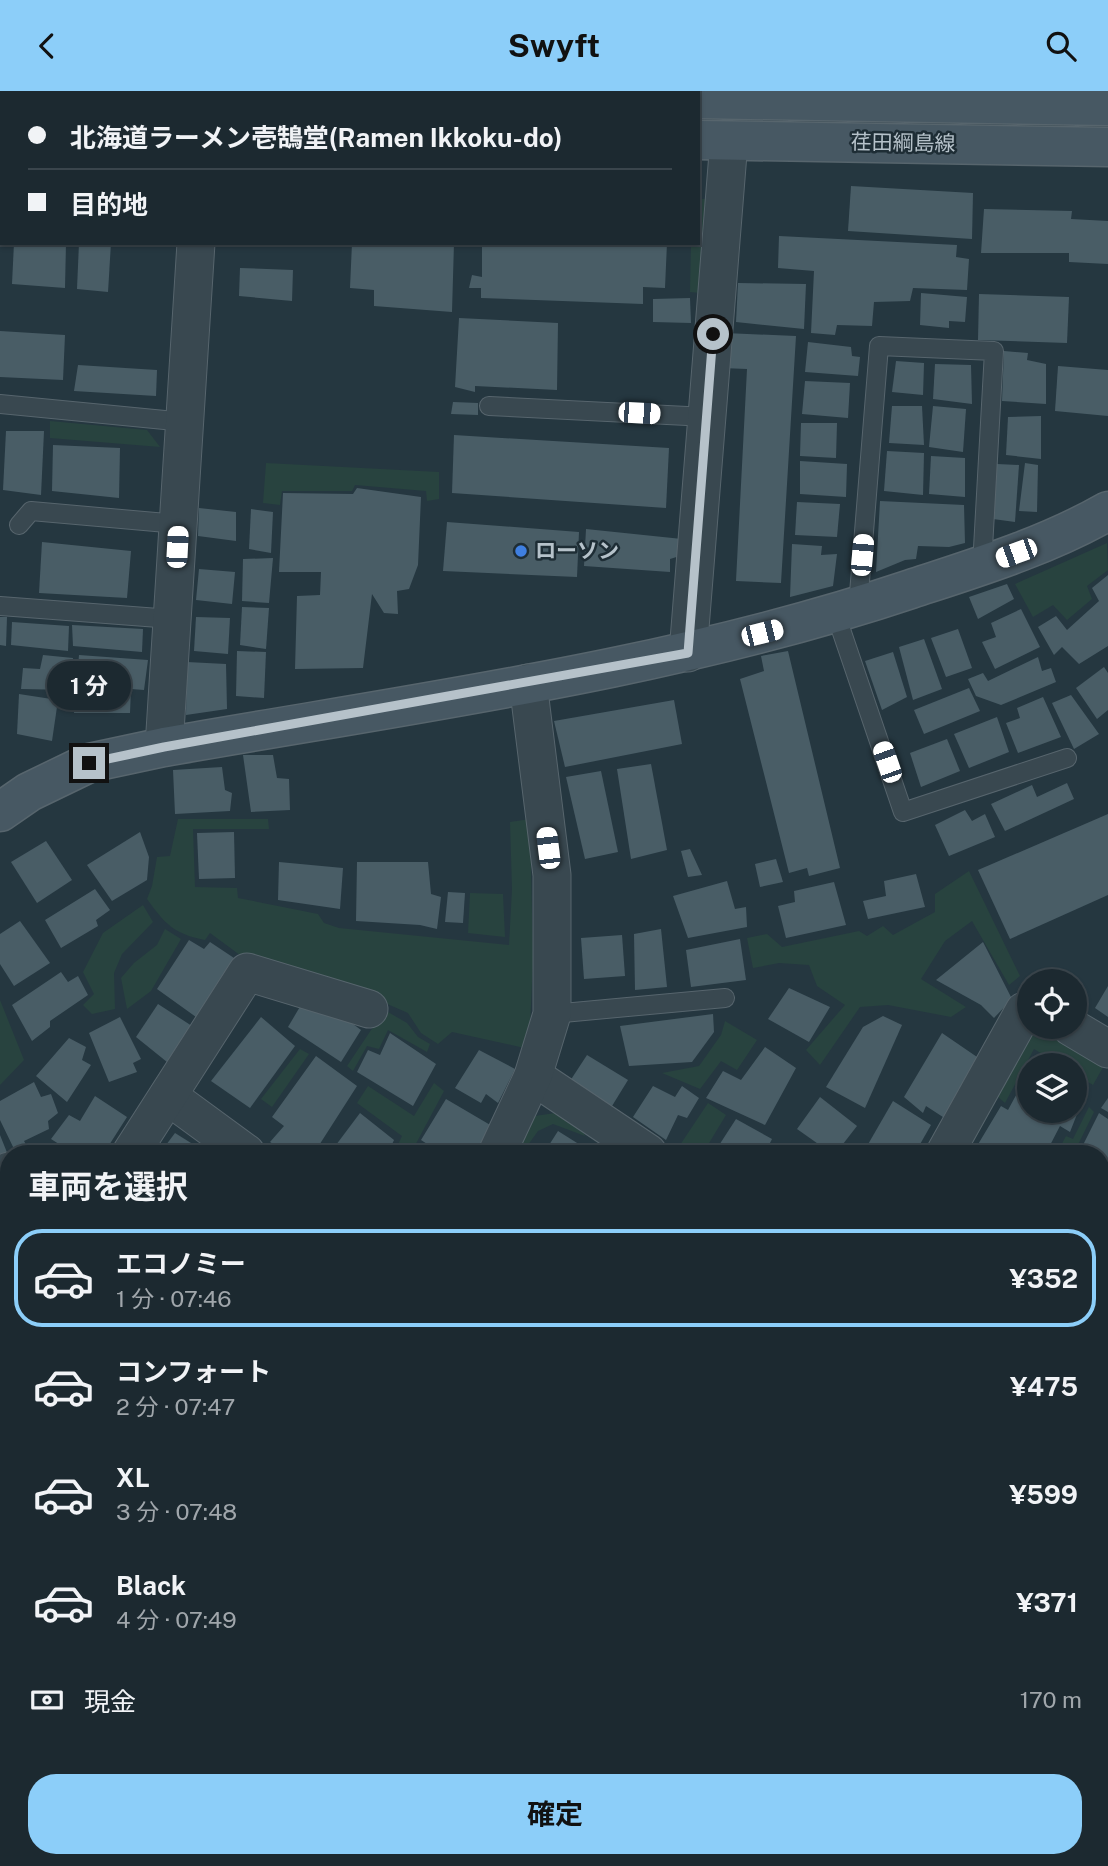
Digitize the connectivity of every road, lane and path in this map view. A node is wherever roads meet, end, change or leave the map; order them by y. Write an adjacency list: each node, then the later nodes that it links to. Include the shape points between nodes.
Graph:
1 (722, 97): 2 (street, 荏田綱島線)
2 (1108, 106)
3 (713, 140): 4 (street, 荏田綱島線); 8 (street)
4 (1108, 147)
5 (196, 245): 9 (street)
6 (0, 404): 9 (lane)
7 (489, 406): 8 (lane)
8 (707, 417): 17 (street)
9 (185, 422): 11 (street)
10 (1107, 515): 13 (street)
11 (178, 524): 12 (lane, via 31,511); 16 (street)
12 (19, 526)
13 (982, 566): 15 (street); 15 (lane, via 995,351 880,346)
14 (0, 606): 16 (lane)
15 (847, 611): 17 (street); 20 (lane, via 903,812)
16 (172, 619): 19 (street)
17 (688, 653): 18 (street)
18 (528, 683): 19 (street); 24 (street, via 552,875)
19 (164, 747): 21 (street, via 89,763 29,792)
20 (1067, 758)
21 (0, 812)
22 (725, 998): 24 (lane)
23 (369, 1009): 29 (street, via 247,972)
24 (552, 1014): 28 (street)
25 (1017, 1023): 34 (street)
26 (1087, 1037): 27 (street)
27 (1108, 1049)
28 (533, 1076): 32 (street); 33 (street)
29 (168, 1096): 30 (street); 31 (street)
30 (136, 1145)
31 (235, 1145)
32 (501, 1145)
33 (636, 1145)
34 (949, 1145)

